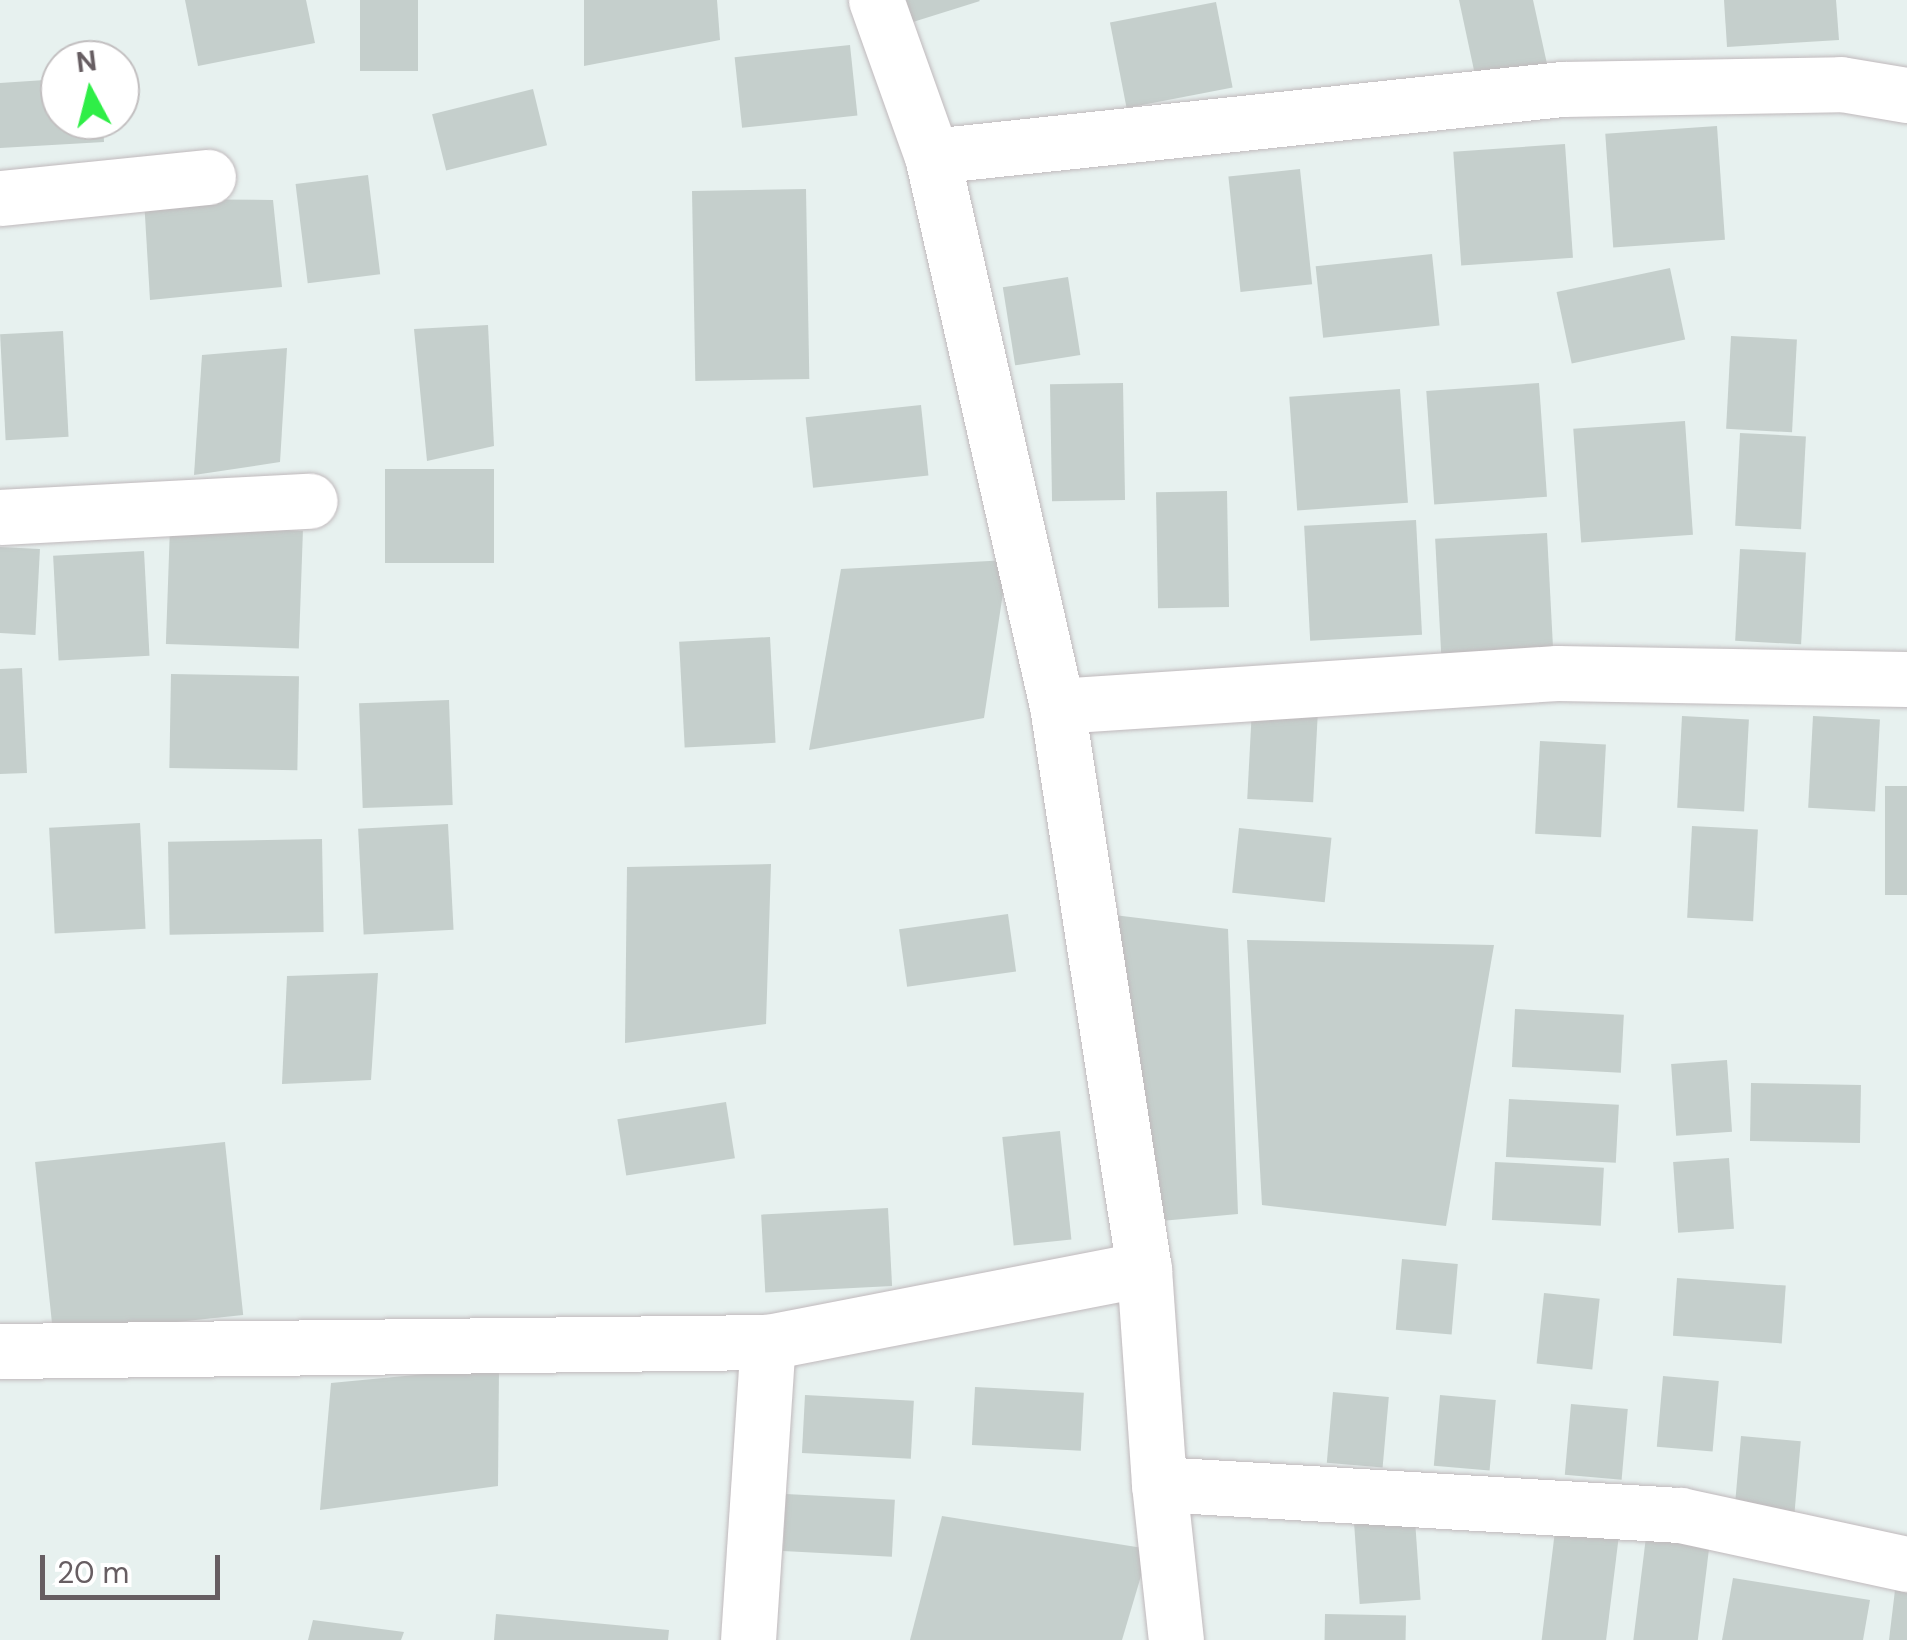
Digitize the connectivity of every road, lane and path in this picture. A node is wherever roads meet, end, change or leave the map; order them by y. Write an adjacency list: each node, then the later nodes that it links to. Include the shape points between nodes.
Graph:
1 (876, 0): 3 (street)
2 (1907, 95): 3 (street, via 1841,84 1562,89)
3 (932, 156): 9 (street)
4 (208, 177): 5 (street)
5 (0, 198)
6 (310, 501): 7 (street)
7 (0, 518)
8 (1907, 679): 9 (street, via 1557,673)
9 (1057, 706): 10 (street)
10 (1144, 1269): 11 (street); 13 (street)
11 (768, 1342): 12 (street); 15 (street)
12 (0, 1351)
13 (1159, 1484): 14 (street, via 1680,1515); 16 (street)
14 (1907, 1564)
15 (748, 1640)
16 (1176, 1640)

